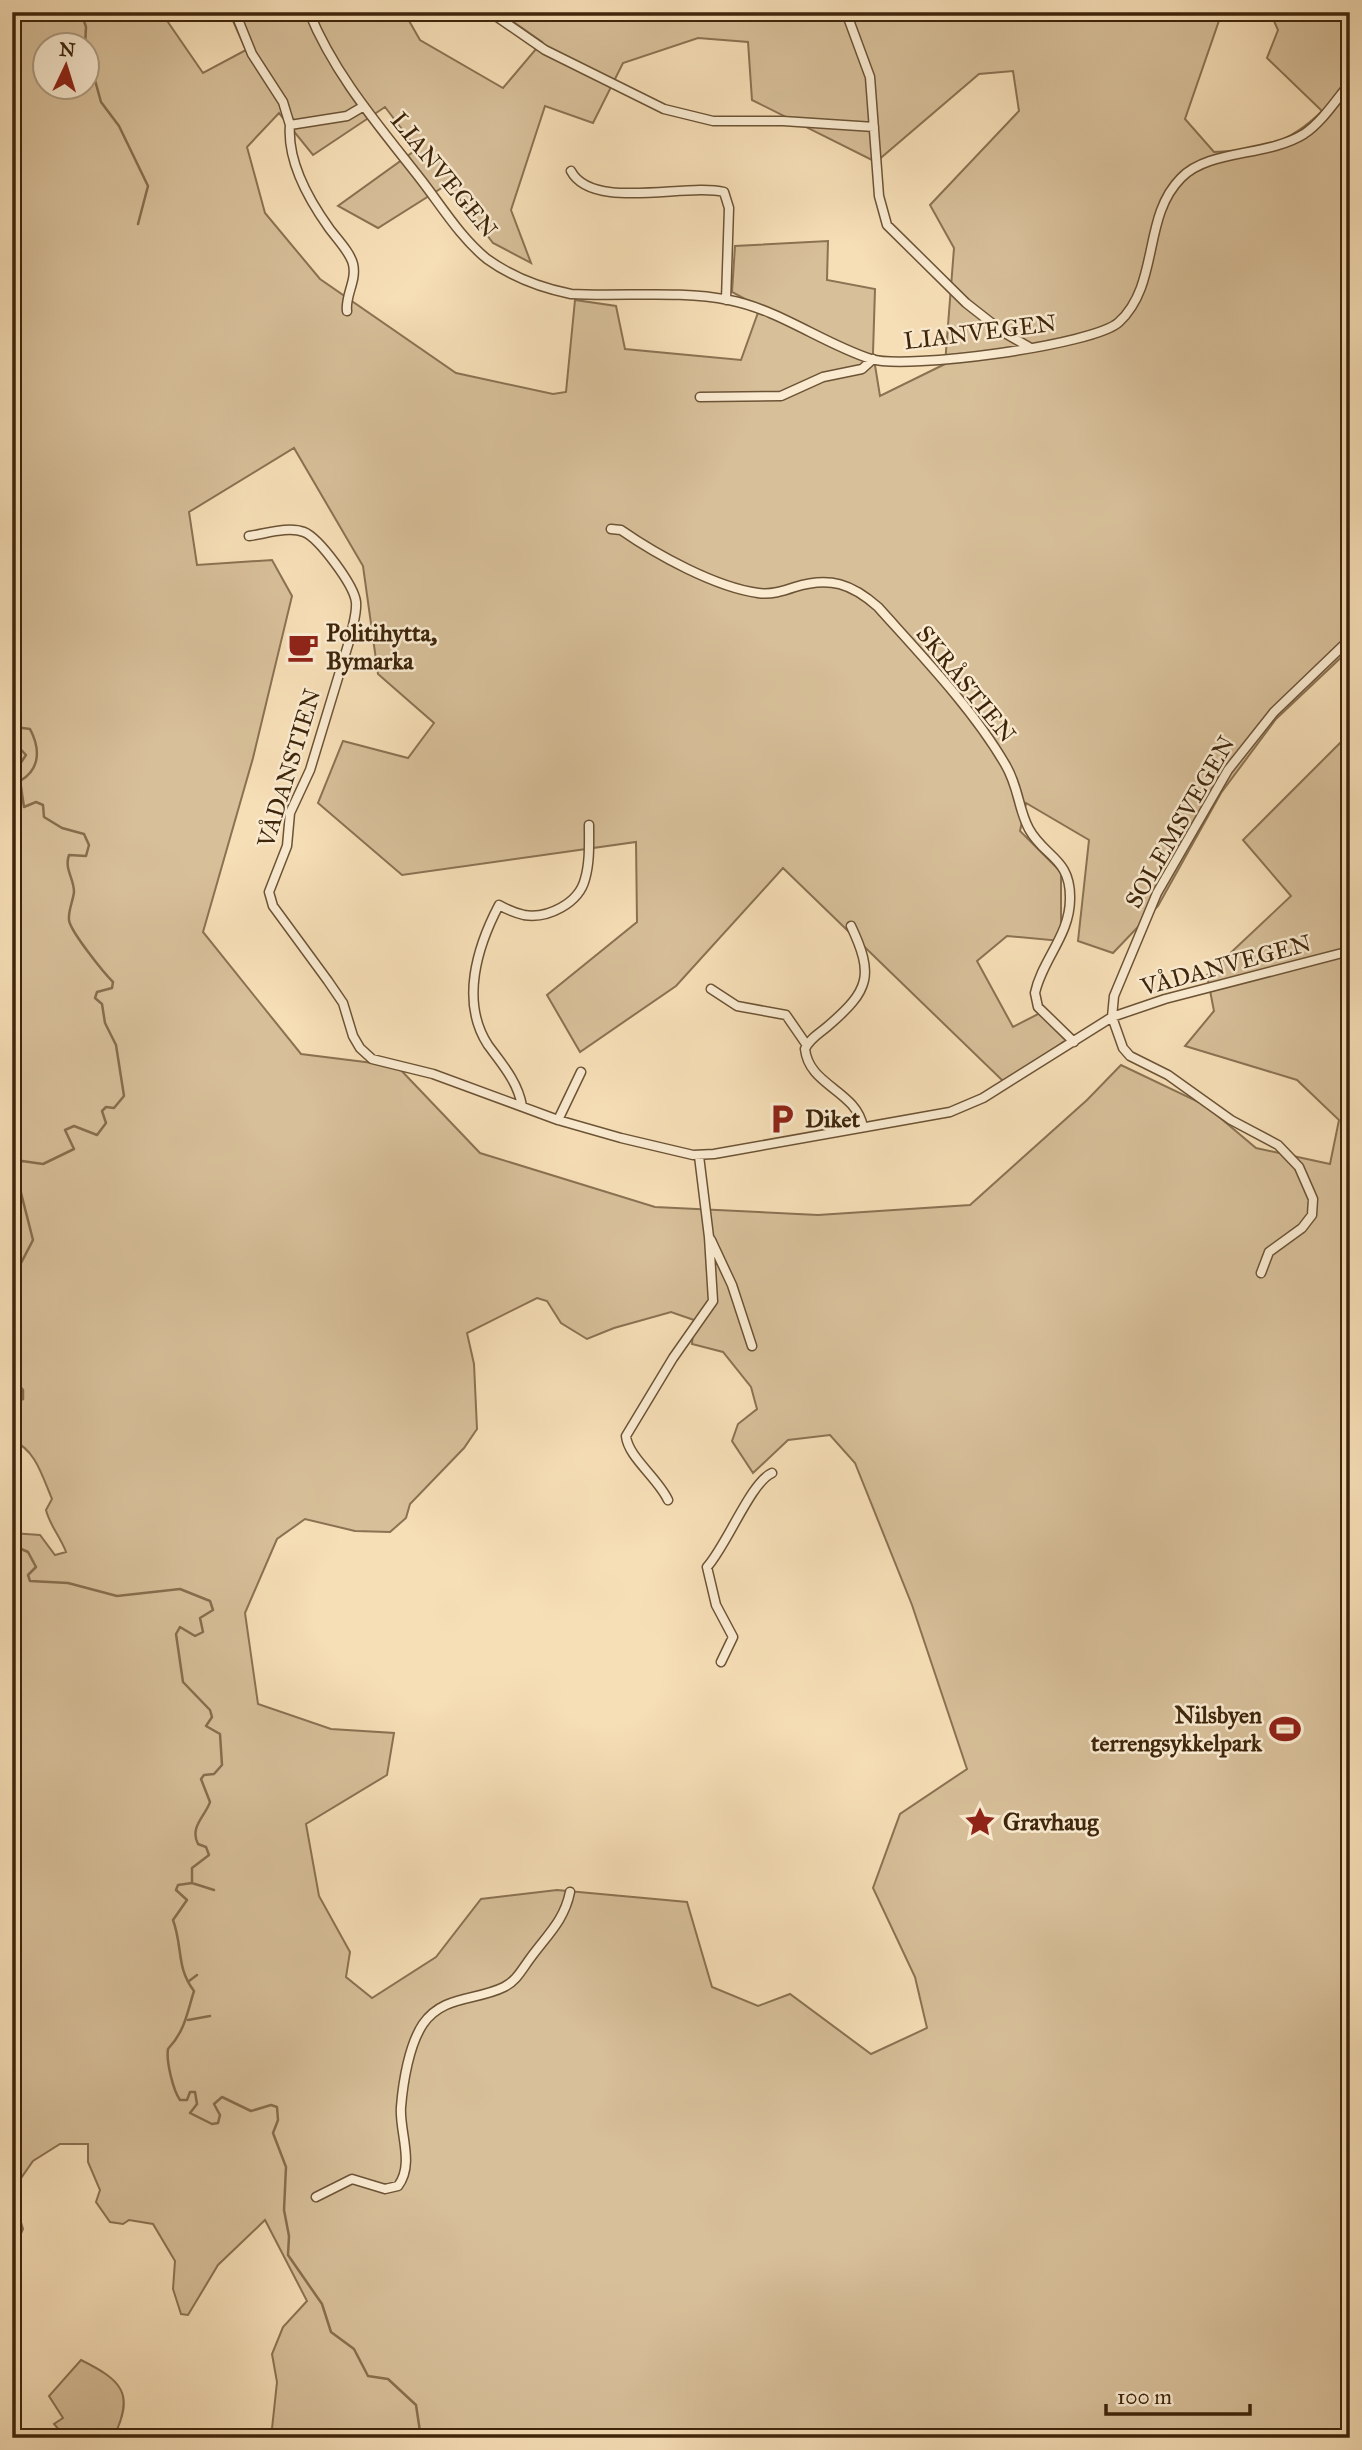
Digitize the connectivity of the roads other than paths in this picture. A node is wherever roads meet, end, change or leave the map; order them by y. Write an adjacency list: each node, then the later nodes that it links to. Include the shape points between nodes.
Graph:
1 (235, 12): 7 (street, via 247,44 283,102)
2 (309, 12): 6 (street, LIANVEGEN, via 340,76)
3 (490, 12): 8 (street, via 545,50 664,109 713,121)
4 (846, 12): 8 (street, via 870,77)
5 (1350, 83): 12 (street, LIANVEGEN, via 1304,134 1264,151 1202,164 1181,178 1166,198 1138,296 1116,325 1090,337)
6 (364, 106): 7 (street, LIANVEGEN, via 347,116); 10 (street, LIANVEGEN, via 462,233 509,273 571,294)
7 (290, 125): 11 (street, via 293,156 309,196 352,262)
8 (874, 127): 12 (street, via 879,196 887,225 966,303)
9 (571, 171): 10 (street, via 581,184 605,191 724,192 729,208)
10 (726, 300): 13 (street, LIANVEGEN, via 765,311)
11 (347, 311)
12 (1029, 346): 13 (street, LIANVEGEN, via 932,362)
13 (873, 359): 14 (street, via 862,369 823,377 781,396)
14 (700, 397)
15 (611, 529): 23 (street, SKRÅSTIEN, via 743,589 772,593 830,581 859,590 878,607 990,741 1017,788 1030,832 1065,872 1068,914 1035,993 1038,1007)
16 (249, 536): 25 (street, VÅDANSTIEN, via 305,532 336,565 355,596 351,635 310,770 292,806 287,846 269,895 343,1003 360,1048)
17 (1350, 639): 22 (street, SOLEMSVEGEN, via 1271,714 1213,793 1139,933 1114,996)
18 (589, 825): 27 (street, via 587,871 578,894 566,905 539,914 523,915 499,905 478,959 473,1005 477,1024 510,1074)
19 (851, 926): 24 (street, via 866,959 861,990 841,1015)
20 (1350, 951): 22 (street, VÅDANVEGEN)
21 (711, 989): 24 (street, via 737,1006 786,1015)
22 (1112, 1017): 23 (street, VÅDANVEGEN); 32 (street, VÅDANVEGEN, via 1129,1056 1168,1075 1231,1120 1278,1145 1299,1167 1313,1199 1312,1215 1269,1252)
23 (1074, 1042): 29 (street, VÅDANVEGEN, via 967,1106)
24 (806, 1044): 29 (street, via 805,1054 813,1070 853,1104)
25 (372, 1059): 27 (street, VÅDANVEGEN, via 433,1074)
26 (581, 1072): 28 (street)
27 (522, 1106): 28 (street, VÅDANVEGEN)
28 (558, 1120): 30 (street, VÅDANVEGEN)
29 (863, 1127): 30 (street, VÅDANVEGEN)
30 (699, 1156): 31 (street)
31 (709, 1237): 33 (street, via 732,1285); 35 (street, via 711,1305 627,1433 628,1445)
32 (1261, 1273)
33 (752, 1346)
34 (772, 1473): 36 (street, via 754,1489 722,1550 706,1567 716,1605 733,1637)
35 (668, 1500)
36 (721, 1662)
37 (570, 1892): 38 (street, via 555,1929 514,1980 501,1989 450,2002 422,2025 401,2104 405,2159 398,2186 385,2189 352,2179)
38 (316, 2197)

